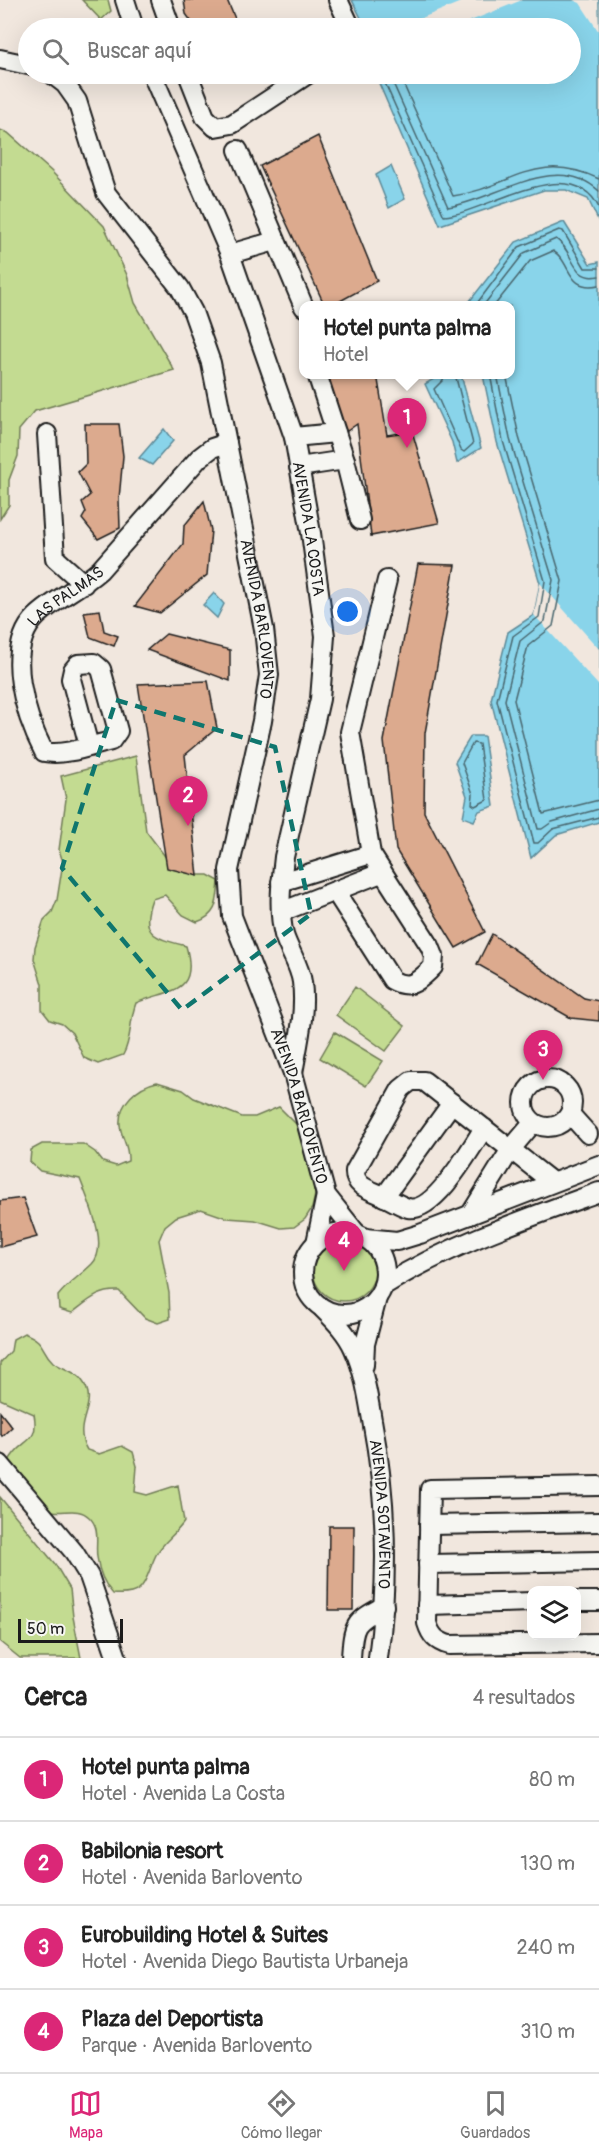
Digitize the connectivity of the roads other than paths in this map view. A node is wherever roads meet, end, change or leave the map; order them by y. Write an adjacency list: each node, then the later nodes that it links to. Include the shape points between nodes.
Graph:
1 (125, 0): 4 (street)
2 (161, 0): 5 (street)
3 (338, 0): 6 (street)
4 (131, 18)
5 (167, 18)
6 (346, 18)
7 (0, 59): 8 (street)
8 (18, 63)
9 (65, 84): 21 (street, AVENIDA BARLOVENTO, via 77,101 106,193 165,266 193,312 211,363)
10 (156, 84): 15 (street, AVENIDA LA COSTA)
11 (192, 84): 12 (street, via 205,117 215,127 232,124)
12 (293, 84)
13 (237, 150): 14 (street)
14 (275, 241): 15 (street); 16 (street)
15 (230, 254): 20 (street, AVENIDA LA COSTA)
16 (300, 301)
17 (318, 379): 18 (street)
18 (336, 433): 20 (street); 22 (street)
19 (47, 434): 26 (street, via 56,558)
20 (294, 437): 23 (street, AVENIDA LA COSTA)
21 (227, 443): 26 (street, LAS PALMAS, via 199,458); 33 (street, AVENIDA BARLOVENTO, via 264,630 269,675 231,862 229,901 236,931)
22 (345, 460): 23 (street); 24 (street)
23 (299, 467): 30 (street, AVENIDA LA COSTA, via 325,636 320,699)
24 (360, 520)
25 (387, 580): 28 (street, via 350,732)
26 (84, 584): 27 (street, LAS PALMAS, via 36,616 25,631 18,663 26,702 44,752 54,754)
27 (89, 746)
28 (372, 854): 29 (street); 30 (street)
29 (381, 873): 31 (street); 31 (street, via 434,956 433,967 414,985 403,986 392,980)
30 (281, 882): 32 (street, AVENIDA LA COSTA)
31 (335, 891): 32 (street)
32 (281, 912): 33 (street, AVENIDA LA COSTA, via 284,935 302,980 304,1005)
33 (293, 1073): 43 (street, AVENIDA BARLOVENTO)
34 (452, 1102): 37 (street); 44 (street); 44 (street, via 424,1081 411,1081 401,1089 355,1170 360,1185)
35 (570, 1114): 36 (street, via 560,1124 547,1127); 36 (street, via 573,1101 568,1088 557,1079 543,1078 531,1085 524,1098 525,1112); 38 (street)
36 (533, 1123): 39 (street)
37 (484, 1128): 39 (street); 44 (street, via 436,1197 424,1206 409,1209)
38 (588, 1134)
39 (511, 1149): 41 (street); 45 (street)
40 (599, 1165): 41 (street)
41 (552, 1182): 45 (street)
42 (599, 1192): 48 (street, via 434,1256)
43 (326, 1195): 46 (street, AVENIDA BARLOVENTO); 47 (street, AVENIDA BARLOVENTO)
44 (384, 1197)
45 (470, 1215): 46 (street, via 397,1241)
46 (361, 1236): 47 (street, via 343,1232); 48 (street, via 376,1247 383,1259 385,1272)
47 (316, 1243): 49 (street, via 307,1256 303,1278 311,1299)
48 (380, 1292): 49 (street, via 366,1308 352,1314); 50 (street, AVENIDA SOTAVENTO, via 365,1344)
49 (323, 1309): 50 (street, AVENIDA SOTAVENTO, via 353,1347)
50 (363, 1372): 61 (street, AVENIDA SOTAVENTO, via 381,1465)
51 (0, 1464): 64 (street, via 74,1552 89,1576)
52 (599, 1486): 54 (street, via 430,1489)
53 (599, 1522): 54 (street)
54 (429, 1525): 56 (street)
55 (599, 1561): 56 (street)
56 (428, 1564): 60 (street)
57 (581, 1601): 58 (street)
58 (599, 1601)
59 (527, 1602): 60 (street)
60 (427, 1605): 62 (street, via 430,1634 449,1646)
61 (384, 1606): 63 (street, AVENIDA SOTAVENTO); 65 (street, via 357,1622)
62 (599, 1642)
63 (383, 1654)
64 (117, 1658)
65 (351, 1658)

